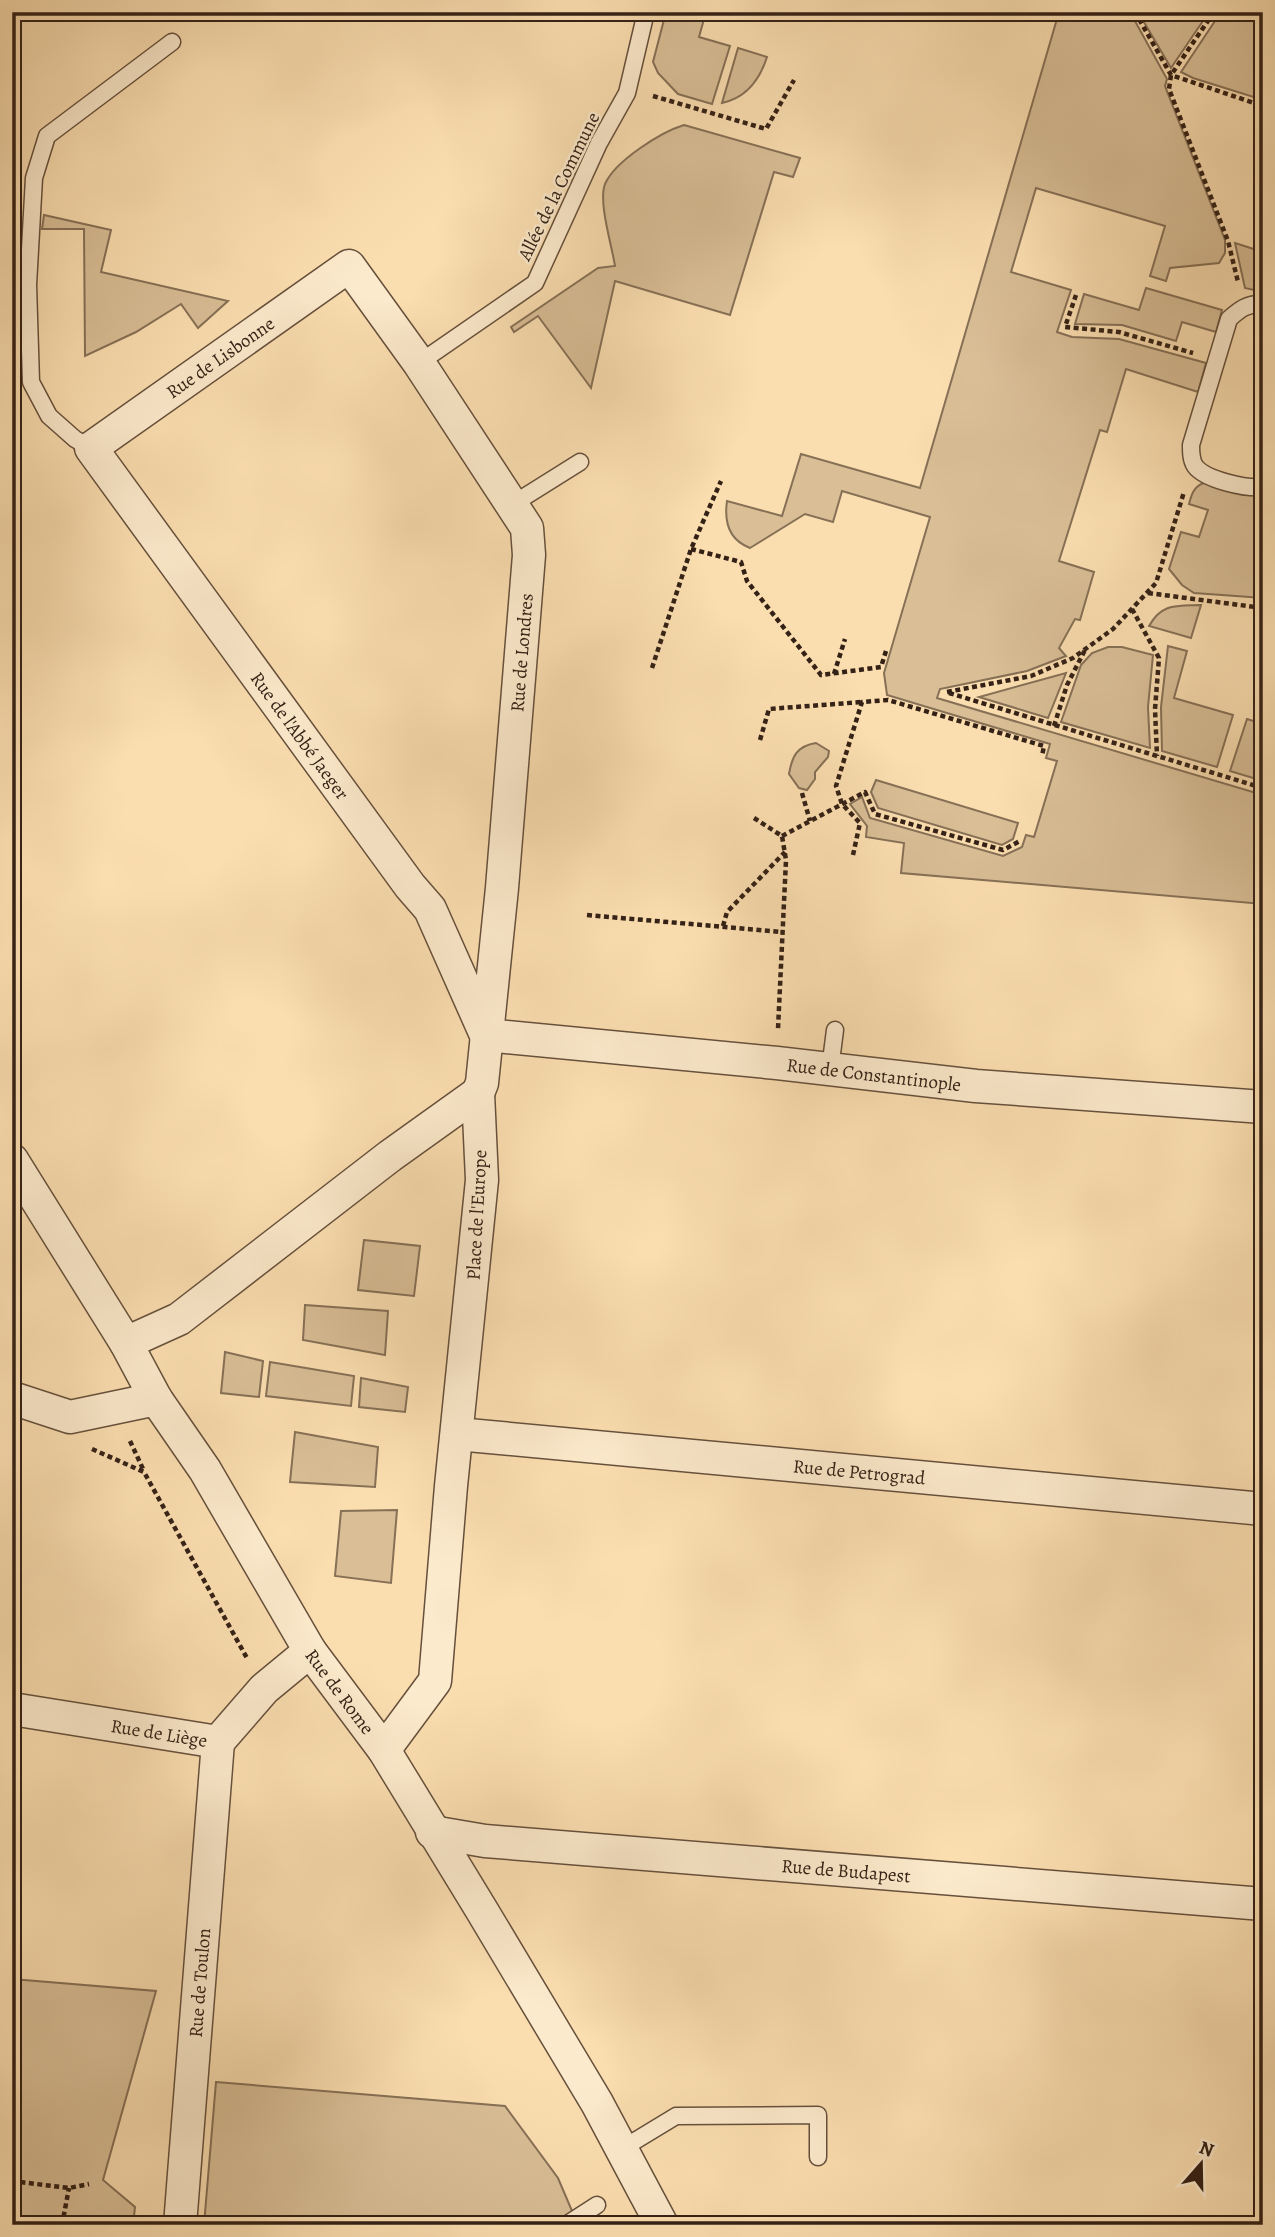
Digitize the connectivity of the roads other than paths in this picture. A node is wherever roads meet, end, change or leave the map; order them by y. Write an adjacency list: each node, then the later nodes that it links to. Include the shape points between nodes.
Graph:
1 (646, 12): 5 (lane, Allée de la Commune, via 626,93 535,283)
2 (172, 42): 6 (lane, via 47,136 34,178 27,285 31,382 49,416)
3 (349, 266): 5 (street, Rue de Londres); 6 (street, Rue de Lisbonne)
4 (1263, 304): 8 (lane, via 1244,307 1229,319 1191,445 1193,464 1207,476)
5 (419, 363): 9 (street, Rue de Londres)
6 (91, 448): 11 (street, Rue de l'Abbé Jaeger, via 430,909)
7 (580, 462): 9 (lane)
8 (1263, 487)
9 (513, 504): 11 (street, Rue de Londres, via 527,528 529,555)
10 (835, 1030): 12 (lane)
11 (486, 1035): 12 (street, Rue de Constantinople); 13 (street, Rue de Londres)
12 (830, 1069): 14 (street, Rue de Constantinople, via 976,1086)
13 (478, 1093): 16 (street, via 179,1319); 19 (street, Place de l'Europe, via 482,1180)
14 (1263, 1107)
15 (12, 1160): 16 (street, Rue de Rome)
16 (126, 1343): 18 (street, Rue de Rome)
17 (12, 1398): 18 (street, via 70,1417)
18 (156, 1399): 21 (street, Rue de Rome, via 205,1470)
19 (457, 1434): 20 (street, Rue de Petrograd); 24 (street, Place de l'Europe, via 435,1681)
20 (1263, 1509)
21 (310, 1651): 23 (street, Rue de Liège, via 264,1689); 24 (street, Rue de Rome)
22 (12, 1709): 23 (street, Rue de Liège)
23 (218, 1742): 30 (street, Rue de Toulon)
24 (384, 1750): 25 (street, Rue de Rome)
25 (432, 1832): 26 (street, Rue de Budapest, via 499,1842); 27 (street, Rue de Rome, via 591,2092)
26 (1263, 1904)
27 (620, 2150): 28 (lane, via 676,2116 818,2115); 32 (street, Rue de Rome)
28 (818, 2157)
29 (597, 2205): 31 (lane)
30 (180, 2225)
31 (566, 2225)
32 (662, 2225)

